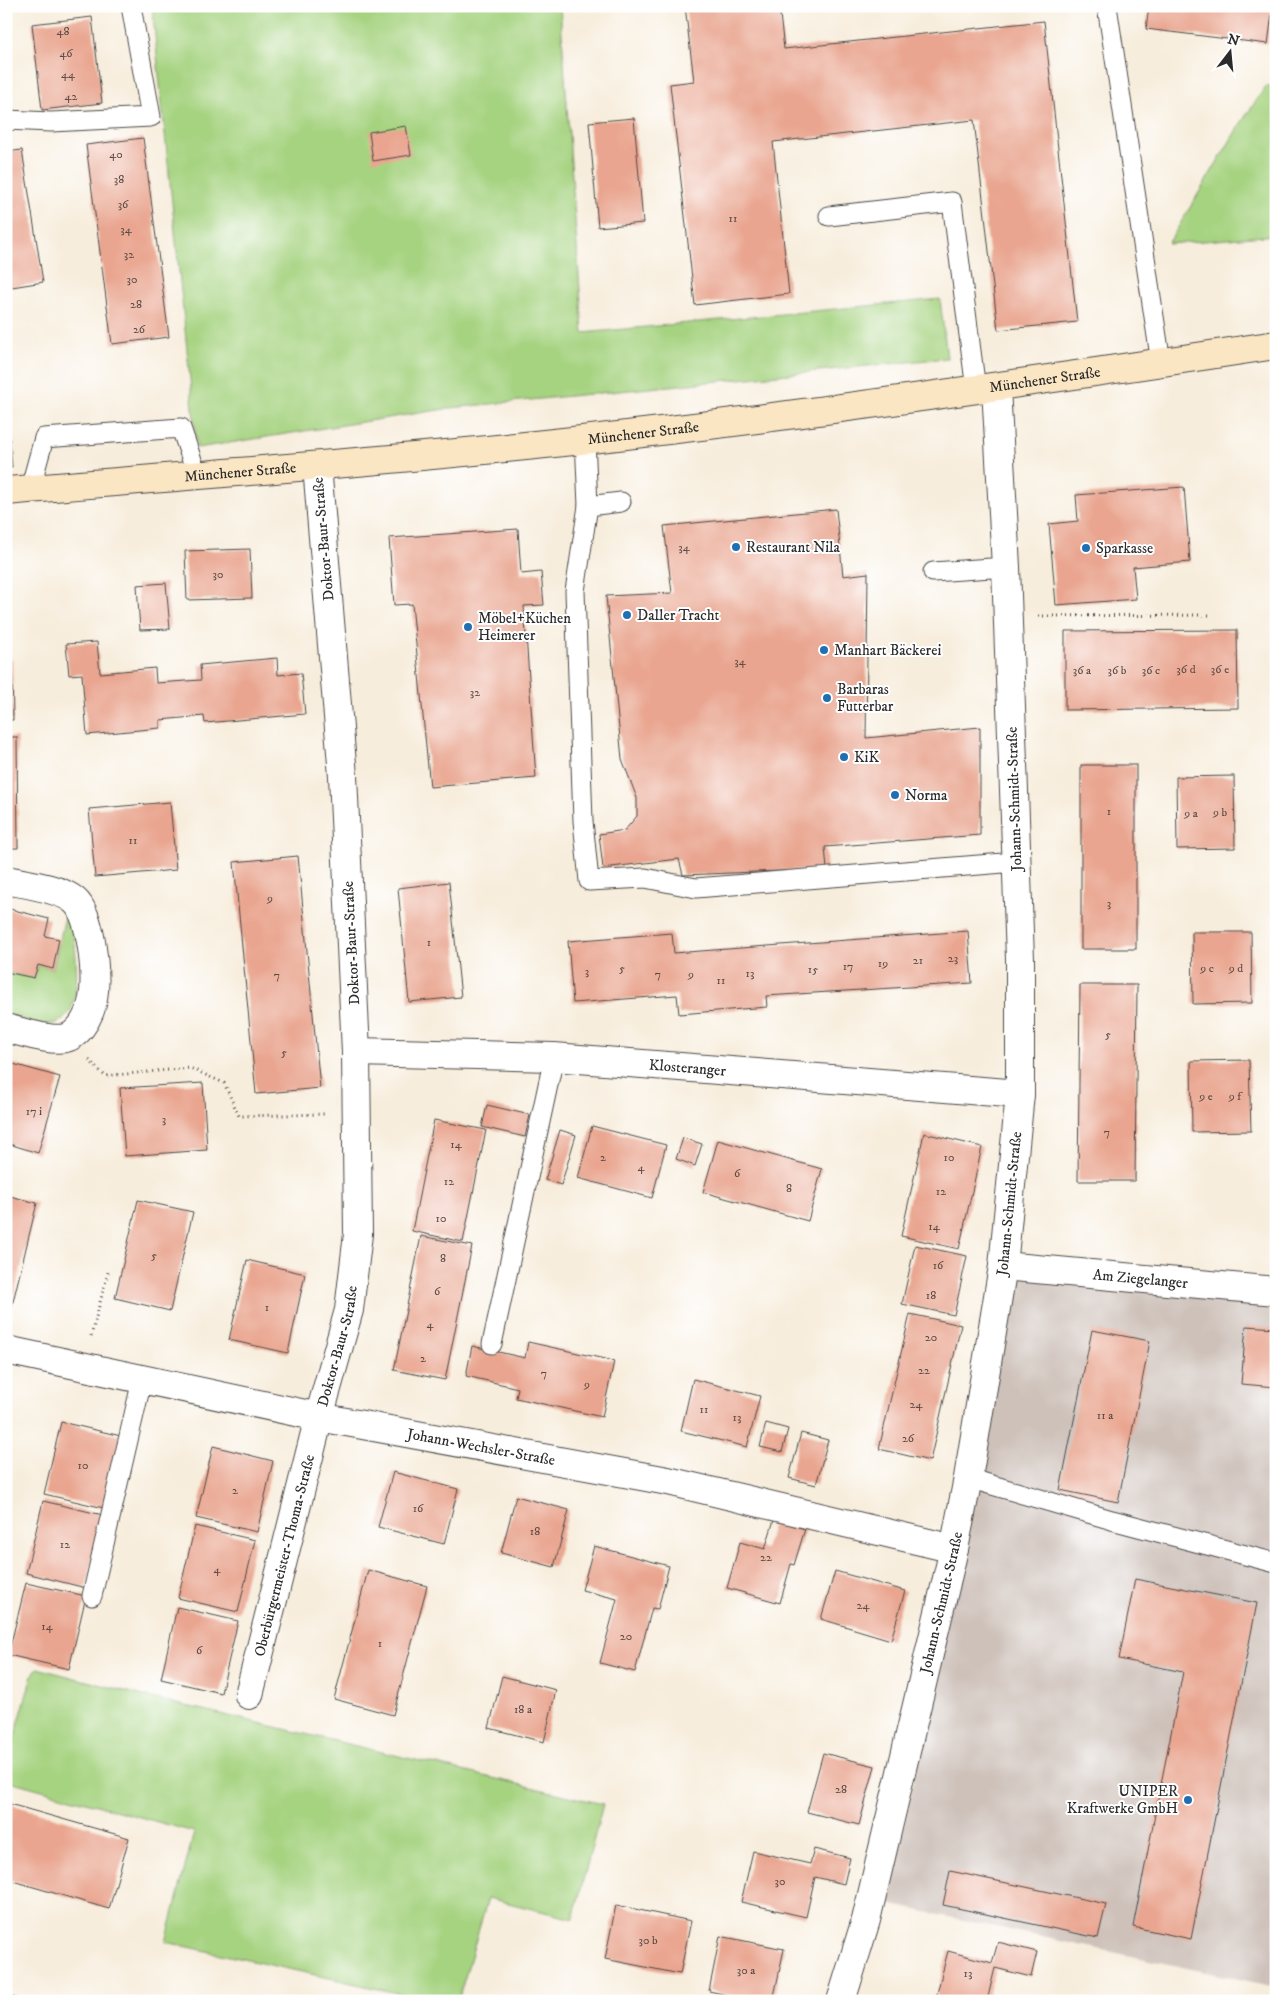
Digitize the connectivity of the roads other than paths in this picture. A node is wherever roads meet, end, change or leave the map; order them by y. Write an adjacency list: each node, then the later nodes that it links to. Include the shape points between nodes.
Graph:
1 (131, 6): 3 (lane, via 152,117 51,122)
2 (1107, 6): 6 (lane)
3 (6, 120)
4 (829, 216): 7 (lane, via 952,202)
5 (1276, 345): 6 (main road, Münchener Straße)
6 (1161, 363): 7 (main road, Münchener Straße)
7 (986, 389): 8 (main road, Münchener Straße); 14 (street, Johann-Schmidt-Straße)
8 (584, 440): 9 (main road, Münchener Straße); 13 (lane)
9 (317, 466): 10 (main road, Münchener Straße); 19 (street, Doktor-Baur-Straße, via 343,776)
10 (197, 475): 11 (main road, Münchener Straße); 11 (lane, via 181,428 44,438)
11 (18, 490)
12 (621, 502): 13 (lane)
13 (588, 506): 16 (lane, via 574,591 583,821 589,881 645,878 696,888)
14 (1006, 567): 15 (lane); 16 (street, Johann-Schmidt-Straße)
15 (932, 572)
16 (1016, 862): 21 (street, Johann-Schmidt-Straße)
17 (6, 880): 18 (street, via 69,896 77,902 88,924 94,987 87,1016 72,1036 54,1038)
18 (6, 1028)
19 (356, 1052): 20 (street, Klosteranger); 27 (street, Doktor-Baur-Straße, via 358,1234 349,1310)
20 (554, 1057): 21 (street, Klosteranger); 24 (lane)
21 (1020, 1094): 22 (street, Johann-Schmidt-Straße)
22 (1003, 1266): 23 (street, Am Ziegelanger); 28 (street, Johann-Schmidt-Straße)
23 (1276, 1291)
24 (492, 1344)
25 (6, 1350): 26 (street, Johann-Wechsler-Straße)
26 (142, 1380): 27 (street, Johann-Wechsler-Straße); 31 (lane)
27 (319, 1417): 29 (street, Johann-Wechsler-Straße, via 668,1481); 32 (street, Oberbürgermeister-Thoma-Straße)
28 (968, 1478): 29 (street, Johann-Schmidt-Straße); 30 (lane)
29 (954, 1549): 33 (street, Johann-Schmidt-Straße, via 866,1920)
30 (1276, 1563)
31 (92, 1596)
32 (249, 1695)
33 (841, 2001)

